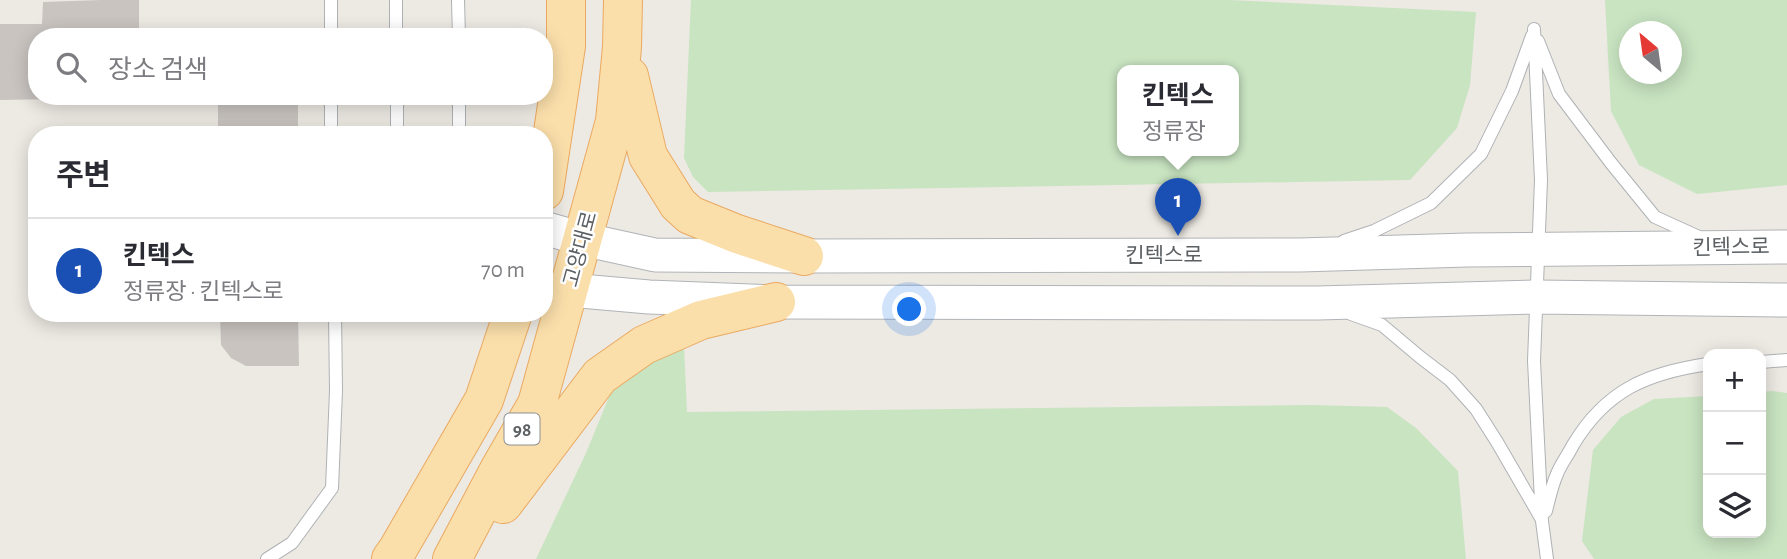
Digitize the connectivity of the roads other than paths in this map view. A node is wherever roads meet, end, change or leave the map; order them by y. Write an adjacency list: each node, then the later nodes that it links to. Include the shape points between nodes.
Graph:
1 (331, 0): 6 (lane)
2 (396, 0): 7 (lane)
3 (458, 0): 8 (lane)
4 (566, 0): 17 (main road, via 566,46)
5 (623, 0): 10 (main road, 고양대로 / 98)
6 (331, 28)
7 (396, 28)
8 (458, 28)
9 (1534, 29): 20 (lane, via 1559,93 1656,217); 22 (lane, via 1541,180); 23 (lane, via 1512,91 1481,154 1431,203 1374,232)
10 (622, 47): 19 (main road, 고양대로 / 98, via 615,121); 24 (main road, via 648,156 678,204 690,215)
11 (331, 105): 14 (lane)
12 (397, 105): 15 (lane)
13 (459, 105): 16 (lane)
14 (331, 126)
15 (397, 126)
16 (459, 126)
17 (553, 132)
18 (553, 231): 19 (main road, 킨텍스로)
19 (582, 239): 24 (main road, 킨텍스로, via 655,255); 25 (main road, 고양대로 / 98)
20 (1722, 247): 21 (main road, 킨텍스로); 22 (main road, 킨텍스로)
21 (1787, 247)
22 (1537, 249): 23 (main road, 킨텍스로); 26 (lane)
23 (1300, 255): 24 (main road, 킨텍스로)
24 (804, 256)
25 (557, 287): 28 (main road, via 649,297); 30 (main road, 고양대로 / 98)
26 (1536, 297): 27 (main road); 29 (main road); 37 (lane, via 1534,361)
27 (1787, 300)
28 (776, 302): 29 (main road); 41 (main road, via 701,320 644,345 600,376)
29 (1318, 303): 37 (lane, via 1382,325 1450,380 1476,409)
30 (553, 310)
31 (335, 322): 38 (lane, via 332,488 292,543)
32 (510, 322): 39 (main road, 98, via 484,400)
33 (551, 322): 40 (main road, 고양대로 / 98, via 537,404)
34 (1787, 360): 35 (lane)
35 (1766, 362)
36 (1703, 366): 37 (lane, via 1649,378 1611,399 1581,432 1557,473)
37 (1542, 521): 42 (lane)
38 (267, 559)
39 (391, 559)
40 (452, 559)
41 (461, 559)
42 (1547, 559)

